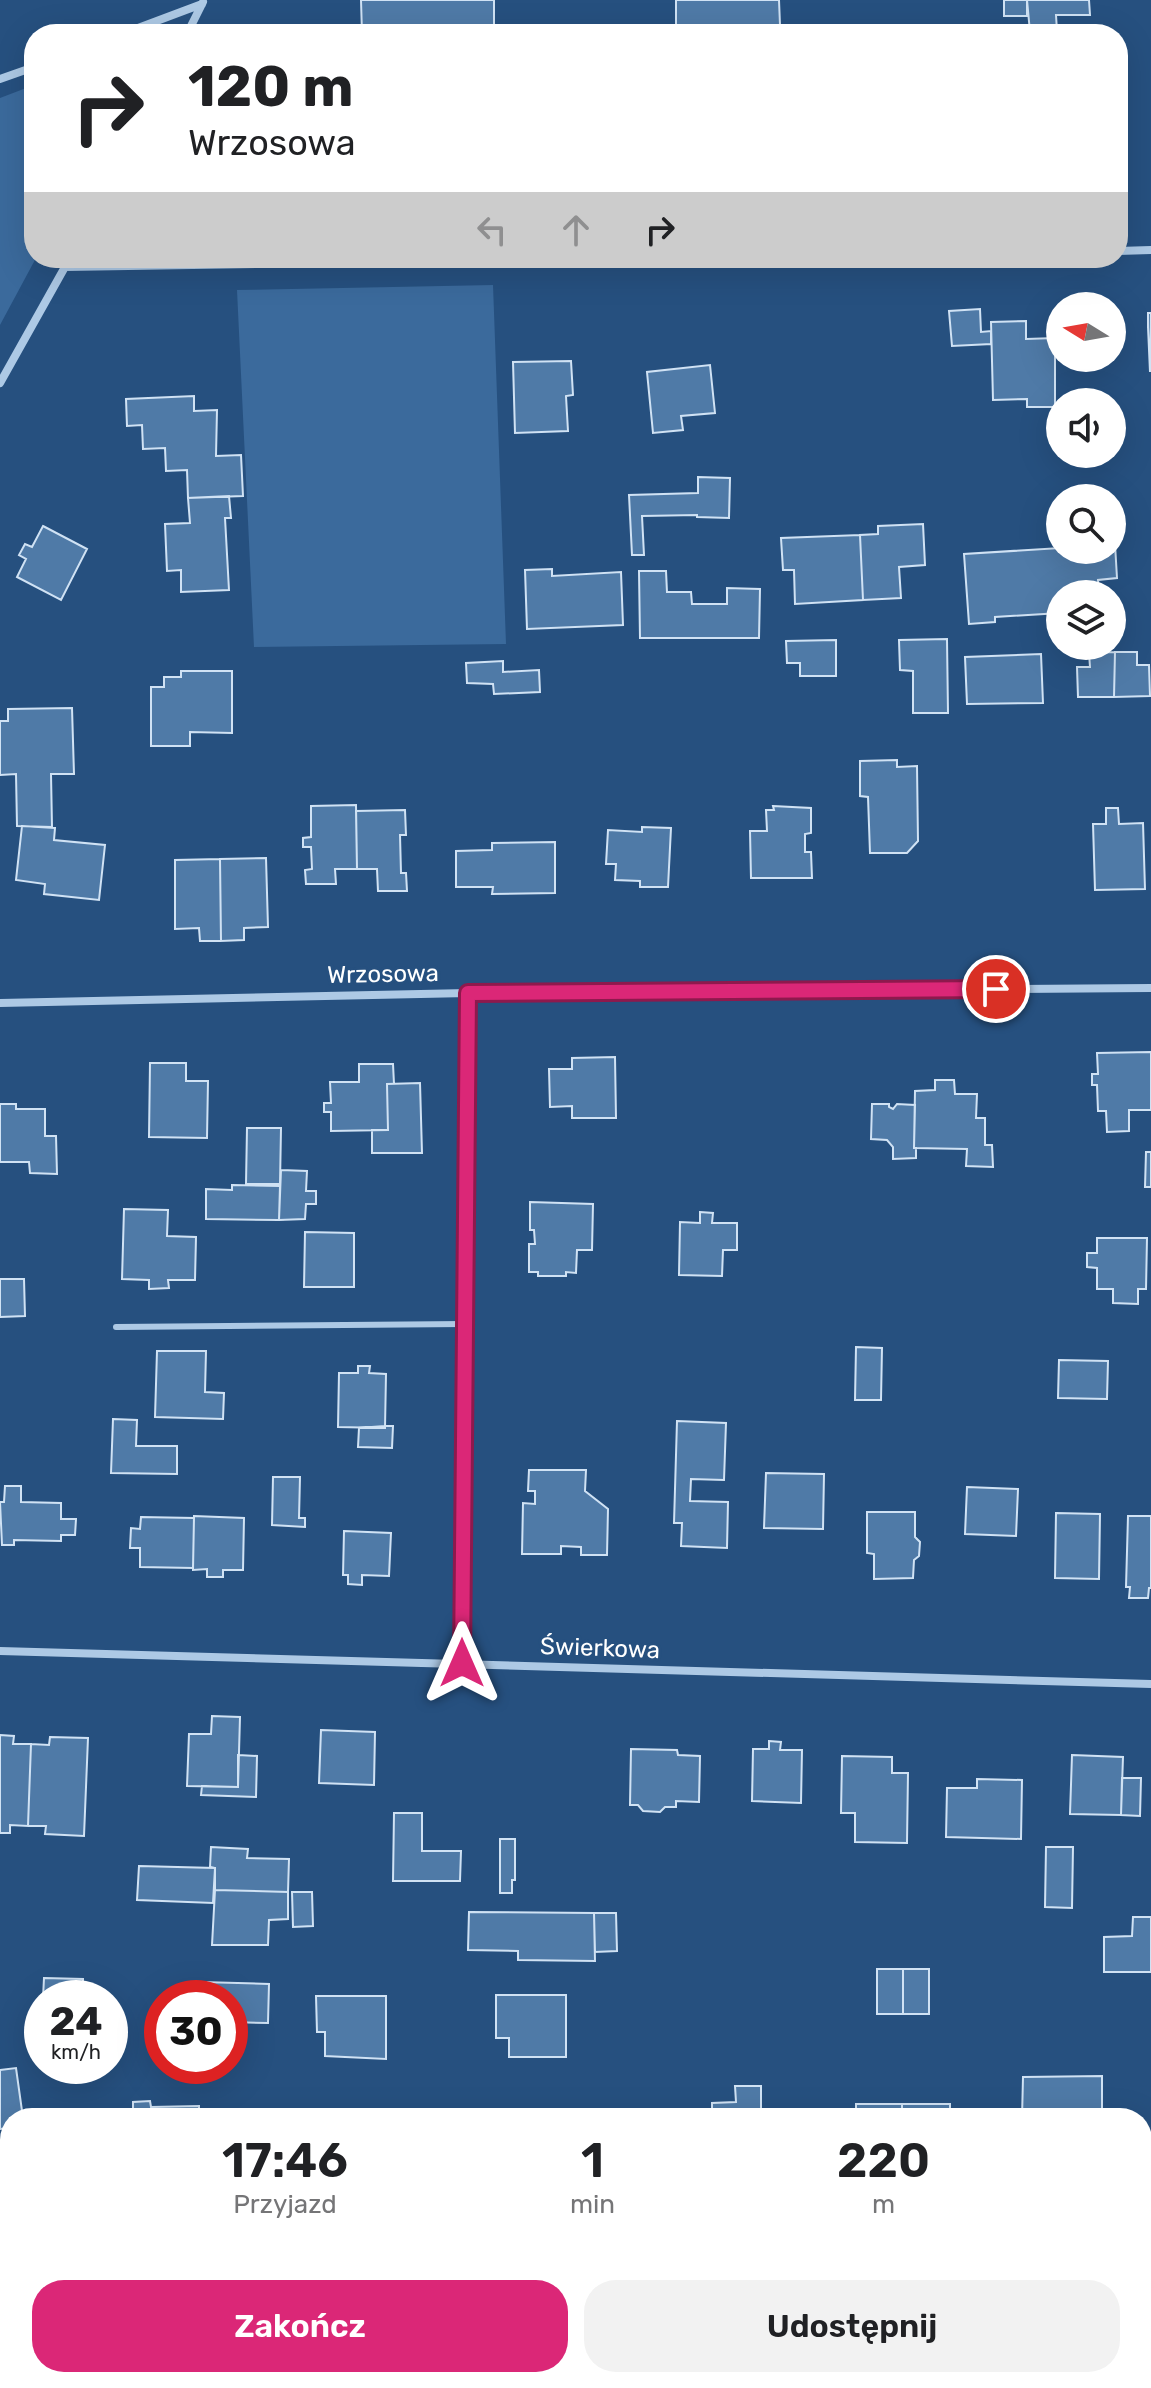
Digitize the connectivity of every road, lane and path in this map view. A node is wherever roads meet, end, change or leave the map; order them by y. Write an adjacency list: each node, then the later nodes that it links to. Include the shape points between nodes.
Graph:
1 (203, 2): 2 (street); 3 (street)
2 (147, 24)
3 (192, 24)
4 (24, 71): 5 (street)
5 (0, 79)
6 (1151, 250): 7 (street)
7 (1128, 251)
8 (64, 268): 9 (street)
9 (0, 383)
10 (1151, 988): 11 (street, Wrzosowa)
11 (468, 993): 12 (street, Wrzosowa); 13 (street)
12 (0, 1003)
13 (465, 1324): 14 (lane); 16 (street)
14 (116, 1327)
15 (0, 1651): 16 (street, Świerkowa)
16 (462, 1663): 17 (street, Świerkowa)
17 (1151, 1684)

